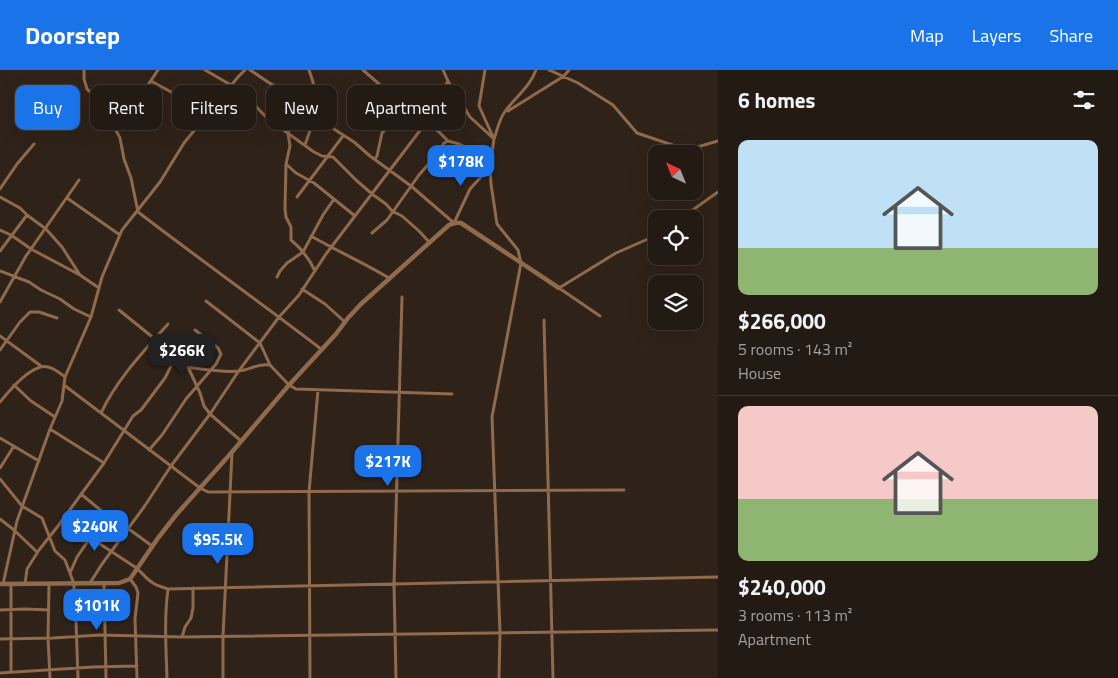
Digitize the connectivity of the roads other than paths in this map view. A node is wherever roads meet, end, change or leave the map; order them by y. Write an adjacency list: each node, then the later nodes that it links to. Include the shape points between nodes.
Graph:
1 (84, 70): 56 (street, via 87,88 102,104 120,138)
2 (158, 70): 14 (street)
3 (205, 70): 17 (street)
4 (245, 70): 17 (street)
5 (250, 70): 18 (street)
6 (309, 70): 19 (street)
7 (363, 70): 20 (street)
8 (443, 70): 15 (street)
9 (485, 70): 34 (street, via 479,106)
10 (536, 70): 24 (street, via 520,96)
11 (550, 70): 13 (street)
12 (569, 70): 13 (street)
13 (564, 76): 24 (street); 36 (street, via 613,105 637,133 687,150)
14 (151, 81): 16 (street); 22 (street)
15 (448, 82): 21 (street); 34 (street, via 470,116)
16 (148, 85)
17 (232, 85)
18 (273, 85)
19 (313, 85)
20 (380, 85)
21 (446, 85)
22 (172, 92)
23 (256, 106): 32 (street)
24 (503, 114): 34 (street)
25 (195, 130): 56 (street)
26 (289, 130): 32 (street)
27 (310, 130): 38 (street)
28 (335, 130): 33 (street)
29 (384, 130): 41 (street)
30 (419, 130): 44 (street)
31 (436, 130): 35 (street)
32 (288, 134): 38 (street); 42 (street, via 290,146)
33 (343, 136): 39 (street); 41 (street)
34 (494, 139): 40 (street)
35 (448, 141): 40 (street); 47 (street)
36 (718, 141)
37 (34, 144): 48 (street)
38 (305, 145): 39 (street, via 322,156)
39 (328, 156): 46 (street); 50 (street, via 333,157)
40 (491, 158): 43 (street)
41 (375, 160): 44 (street)
42 (286, 164): 46 (street); 72 (street, via 284,209 291,240)
43 (490, 167): 60 (street, via 470,189); 73 (street, via 497,224 518,250)
44 (389, 170): 47 (street); 50 (street)
45 (79, 180): 53 (street)
46 (309, 180): 52 (street); 54 (street)
47 (411, 186): 57 (street); 60 (street)
48 (0, 189)
49 (718, 192): 55 (street)
50 (372, 194): 57 (street); 59 (street)
51 (0, 197): 58 (street)
52 (297, 197)
53 (67, 198): 61 (street); 65 (street)
54 (334, 199): 59 (street); 66 (street)
55 (693, 210)
56 (138, 212): 65 (street); 89 (street)
57 (392, 212): 63 (street); 68 (street, via 402,216)
58 (27, 215): 61 (street); 64 (street)
59 (355, 216): 69 (street)
60 (454, 223): 68 (street); 73 (street, via 461,223)
61 (46, 229): 70 (street); 76 (street)
62 (0, 230): 64 (street)
63 (372, 233)
64 (11, 235): 70 (street); 71 (street)
65 (120, 235): 80 (street)
66 (310, 236): 69 (street); 72 (street)
67 (648, 240): 81 (street, via 616,254)
68 (430, 243): 79 (street)
69 (331, 248): 74 (street); 79 (street)
70 (31, 249): 76 (street); 78 (street)
71 (0, 251)
72 (303, 252): 74 (street); 77 (street)
73 (521, 263): 81 (street); 134 (street, via 492,417)
74 (315, 270): 82 (street)
75 (0, 271): 78 (street)
76 (80, 276): 80 (street)
77 (277, 276)
78 (14, 277): 85 (street); 87 (street)
79 (390, 279): 92 (street)
80 (99, 288): 87 (street)
81 (558, 288): 88 (street)
82 (302, 289): 89 (street); 92 (street)
83 (402, 297): 113 (street)
84 (206, 301): 98 (street)
85 (0, 302)
86 (119, 310): 96 (street)
87 (91, 316): 107 (street)
88 (600, 316)
89 (279, 317): 98 (street); 100 (street)
90 (57, 318): 97 (street, via 30,312)
91 (544, 320): 135 (street)
92 (345, 322): 100 (street)
93 (168, 324): 96 (street)
94 (195, 330): 105 (street, via 221,354)
95 (0, 336): 97 (street)
96 (155, 339): 101 (street); 116 (street, via 129,368)
97 (7, 340): 99 (street); 103 (street)
98 (260, 343): 102 (street); 106 (street)
99 (0, 350)
100 (322, 350): 110 (street)
101 (176, 356): 104 (street); 120 (street, via 168,374)
102 (270, 365): 106 (street); 110 (street)
103 (41, 366): 107 (street, via 50,367); 108 (street)
104 (188, 367): 105 (street); 111 (street)
105 (210, 370): 106 (street); 111 (street)
106 (238, 372): 117 (street)
107 (65, 377): 109 (street)
108 (14, 385): 115 (street); 118 (street)
109 (64, 385): 116 (street); 118 (street)
110 (289, 385): 112 (street, via 296,389); 122 (street)
111 (197, 386): 117 (street); 124 (street)
112 (318, 390): 113 (street); 137 (street)
113 (399, 393): 114 (street); 133 (street)
114 (452, 394)
115 (0, 402)
116 (101, 413): 120 (street)
117 (210, 414): 122 (street); 128 (street)
118 (55, 417): 119 (street)
119 (50, 429): 126 (street); 127 (street)
120 (124, 431): 124 (street); 127 (street)
121 (0, 438): 123 (street)
122 (241, 441): 125 (street)
123 (14, 446): 126 (street); 129 (street)
124 (149, 450): 128 (street)
125 (232, 452): 131 (street); 136 (street)
126 (39, 461): 139 (street)
127 (104, 464): 138 (street)
128 (171, 466): 131 (street); 143 (street)
129 (0, 468)
130 (0, 479): 139 (street)
131 (200, 488): 136 (street, via 208,492); 147 (street)
132 (624, 490): 135 (street)
133 (397, 491): 134 (street); 137 (street); 163 (street)
134 (495, 491): 135 (street); 155 (street)
135 (548, 491): 154 (street)
136 (230, 492): 137 (street); 166 (street)
137 (309, 492): 164 (street)
138 (81, 494): 140 (street); 141 (street)
139 (22, 506): 144 (street); 145 (street, via 42,518)
140 (106, 515): 143 (street); 146 (street)
141 (63, 519): 145 (street); 146 (street)
142 (0, 520): 144 (street)
143 (128, 529): 147 (street); 148 (street)
144 (14, 530): 149 (street); 156 (street)
145 (49, 537): 149 (street); 151 (street)
146 (90, 538): 148 (street); 151 (street)
147 (152, 546): 150 (street)
148 (111, 552): 150 (street); 161 (street)
149 (37, 553): 158 (street, via 27,569)
150 (137, 569): 153 (street); 167 (street, via 154,584)
151 (70, 573): 160 (street)
152 (718, 577): 154 (street)
153 (130, 579): 162 (street, via 119,584); 178 (street, via 138,593)
154 (550, 580): 155 (street); 172 (street)
155 (498, 582): 163 (street); 173 (street)
156 (2, 584): 157 (street)
157 (11, 584): 158 (street); 169 (street)
158 (25, 584): 159 (street)
159 (49, 584): 160 (street); 170 (street)
160 (74, 584): 161 (street); 177 (street)
161 (89, 584): 162 (street)
162 (104, 584): 175 (street)
163 (394, 584): 164 (street); 174 (street)
164 (310, 586): 166 (street); 176 (street)
165 (193, 588): 166 (street); 167 (street); 181 (street, via 191,618)
166 (226, 588): 180 (street)
167 (168, 589): 179 (street)
168 (0, 610): 169 (street)
169 (10, 610): 170 (street); 182 (street)
170 (49, 610): 183 (street)
171 (718, 630): 172 (street)
172 (552, 632): 173 (street); 200 (street)
173 (500, 633): 174 (street); 199 (street)
174 (395, 634): 176 (street); 198 (street)
175 (106, 635): 177 (street); 178 (street); 185 (street)
176 (310, 635): 180 (street); 197 (street)
177 (77, 636): 183 (street); 187 (street)
178 (136, 636): 179 (street); 186 (street)
179 (166, 636): 181 (street); 195 (street)
180 (223, 636): 181 (street); 196 (street)
181 (182, 637)
182 (11, 638): 183 (street); 184 (street); 189 (street)
183 (48, 638): 188 (street)
184 (0, 639)
185 (105, 666): 186 (street); 187 (street); 193 (street)
186 (136, 666): 194 (street)
187 (78, 667): 188 (street); 192 (street)
188 (50, 669): 189 (street); 191 (street)
189 (11, 672): 190 (street)
190 (0, 673)
191 (50, 678)
192 (78, 678)
193 (106, 678)
194 (137, 678)
195 (167, 678)
196 (223, 678)
197 (310, 678)
198 (396, 678)
199 (499, 678)
200 (553, 678)

